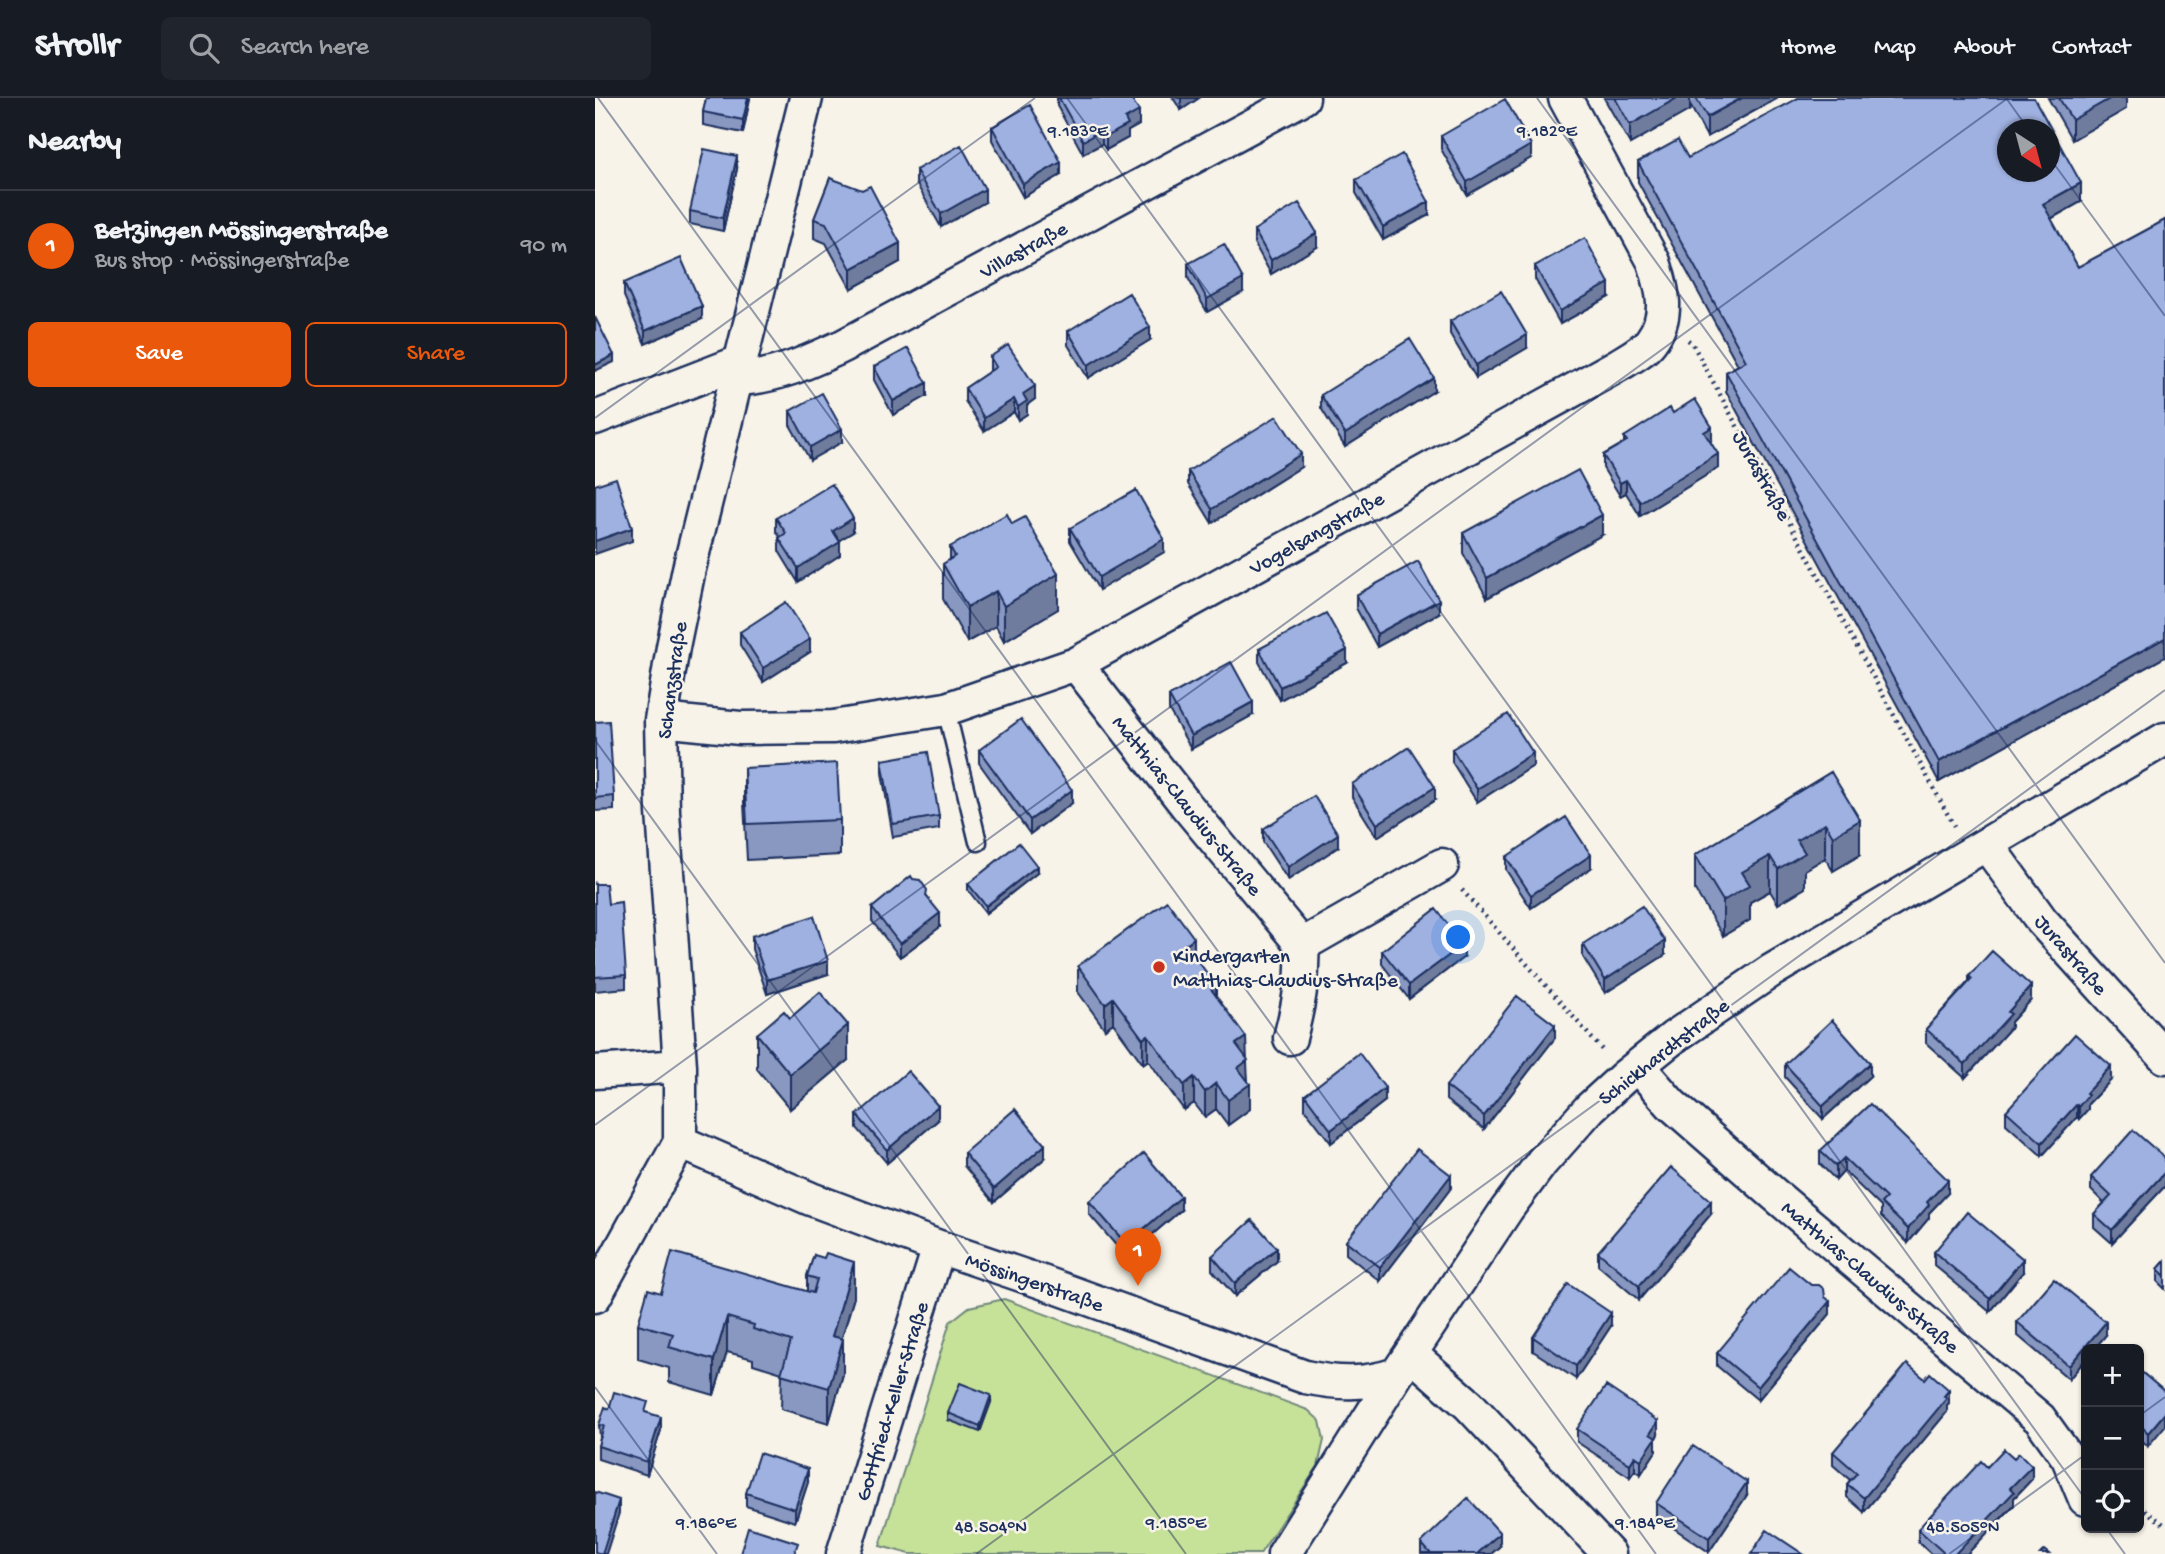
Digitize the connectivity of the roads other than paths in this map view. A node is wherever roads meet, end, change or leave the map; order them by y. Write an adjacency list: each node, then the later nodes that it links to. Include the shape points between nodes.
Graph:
1 (806, 98): 4 (street, Schanzstraße)
2 (1303, 98): 4 (street, Villastraße, via 843,346 797,367 756,378)
3 (1565, 98): 6 (street, Vogelsangstraße, via 1654,262 1663,291 1663,319 1650,343 1615,367)
4 (738, 371): 5 (street, Villastraße); 8 (street, Schanzstraße, via 689,569)
5 (595, 418)
6 (1076, 664): 7 (street, Vogelsangstraße); 13 (street, Matthias-Claudius-Straße)
7 (946, 709): 8 (street, Vogelsangstraße, via 833,727 740,728); 10 (lane)
8 (661, 720): 16 (street, Schanzstraße)
9 (2165, 739): 11 (street, Schickhardtstraße)
10 (978, 842)
11 (1979, 850): 15 (street, Jurastraße); 17 (street, Schickhardtstraße, via 1771,971)
12 (1442, 866): 13 (street)
13 (1302, 945): 14 (street, via 1301,992)
14 (1290, 1038)
15 (2165, 1057)
16 (680, 1066): 18 (street); 19 (street, Schanzstraße)
17 (1631, 1071): 22 (street, Schickhardtstraße, via 1542,1162); 23 (street, Matthias-Claudius-Straße, via 2040,1419 2068,1458)
18 (595, 1072)
19 (680, 1142): 20 (street, Mössingerstraße, via 811,1199); 21 (street, Schanzstraße)
20 (939, 1247): 22 (street, Mössingerstraße, via 1304,1377 1358,1383 1378,1380); 24 (street, Gottfried-Keller-Straße)
21 (595, 1296)
22 (1404, 1364): 25 (street, Schickhardtstraße); 26 (street, via 1469,1405)
23 (2081, 1489)
24 (843, 1554)
25 (1284, 1554)
26 (1609, 1554)

